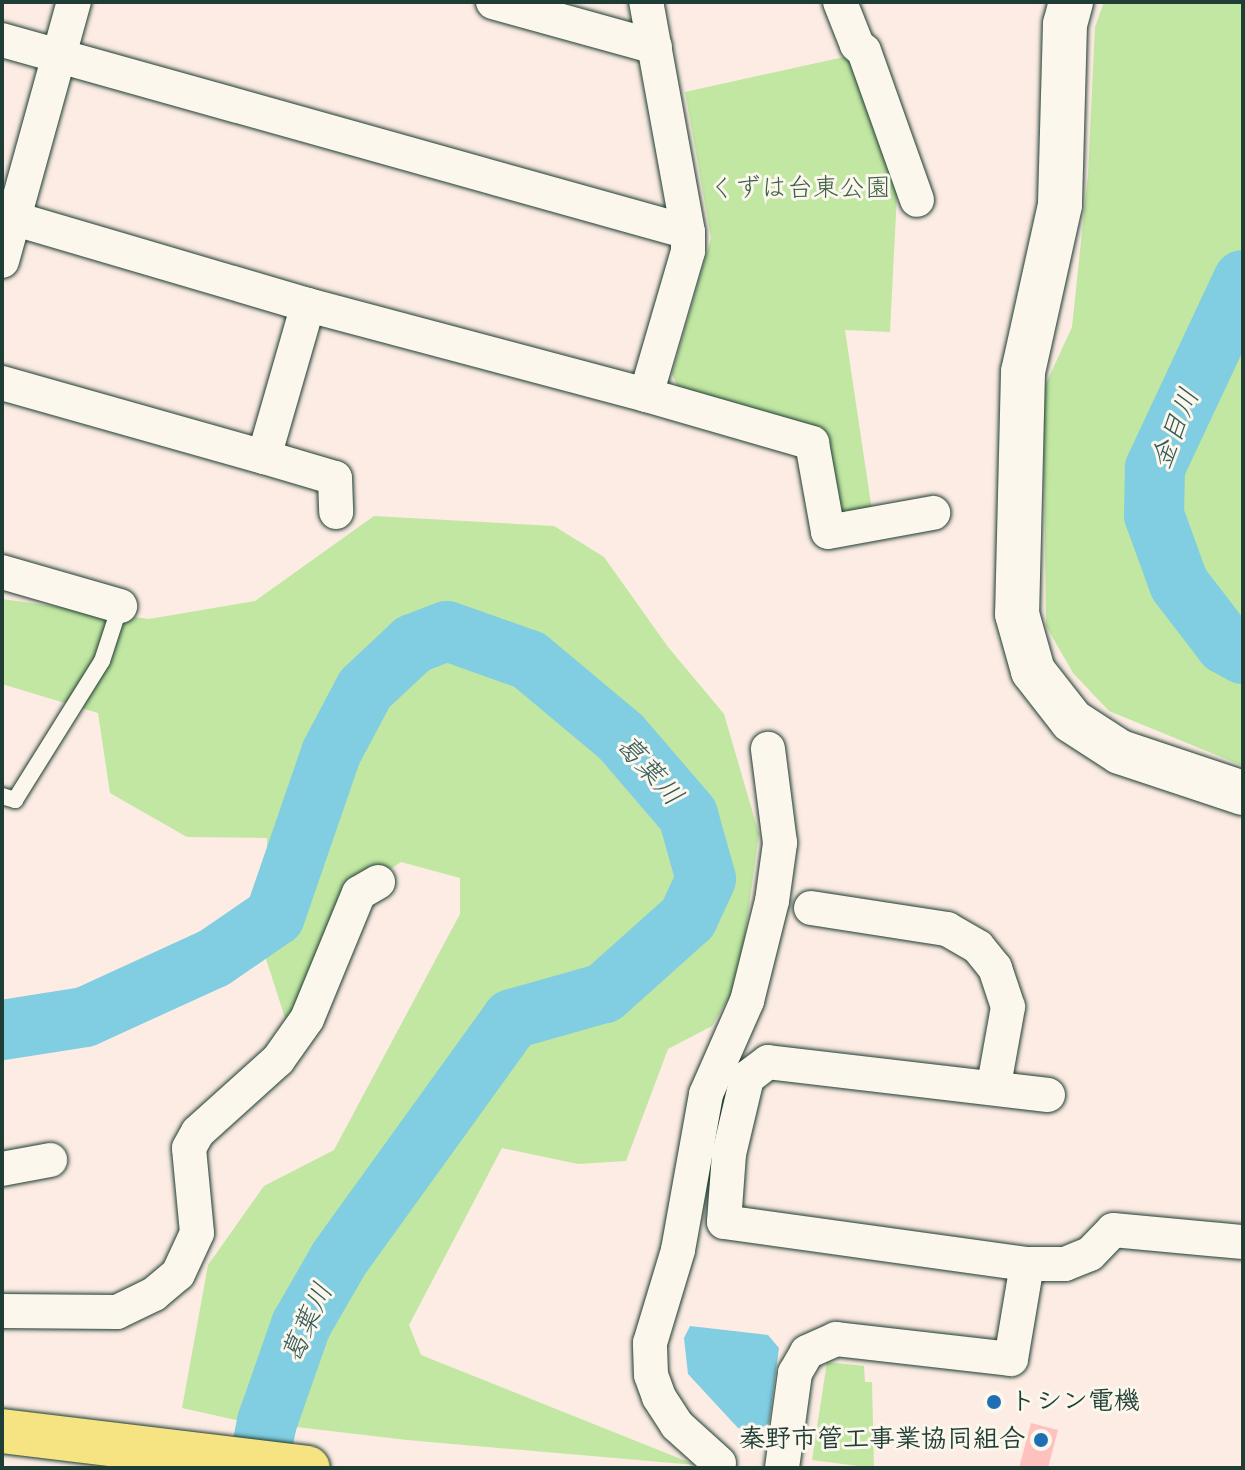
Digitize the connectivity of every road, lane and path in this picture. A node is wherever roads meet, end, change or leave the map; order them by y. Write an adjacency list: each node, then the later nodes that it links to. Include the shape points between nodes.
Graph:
1 (74, 2): 8 (street)
2 (493, 2): 7 (street)
3 (646, 2): 7 (street)
4 (840, 2): 9 (street, via 864,51)
5 (1071, 2): 22 (street, via 1065,24 1060,205 1023,372 1017,614 1033,671 1072,721 1120,752)
6 (2, 40): 8 (street)
7 (655, 47): 11 (street)
8 (59, 56): 10 (street); 11 (street)
9 (917, 200)
10 (8, 217): 12 (street); 13 (street)
11 (688, 232): 15 (street, via 688,251)
12 (2, 261)
13 (308, 305): 15 (street); 16 (street)
14 (2, 383): 16 (street)
15 (646, 395): 18 (street, via 812,443 828,532)
16 (264, 457): 17 (street, via 335,478)
17 (336, 512)
18 (933, 513)
19 (2, 572): 20 (street)
20 (120, 606): 23 (lane, via 102,661 15,800)
21 (768, 749): 28 (street, via 780,843 772,901 747,1001 706,1094)
22 (1243, 793)
23 (2, 796)
24 (378, 882): 33 (street, via 359,893 307,1019 278,1060 198,1132 189,1148 197,1233 178,1274 154,1294 117,1312)
25 (811, 908): 26 (street, via 947,929 978,947 995,968 1008,1007)
26 (994, 1085): 27 (street); 28 (street, via 768,1062 747,1078)
27 (1048, 1095)
28 (714, 1152): 32 (street, via 724,1222); 35 (street, via 657,1311 651,1375 677,1425)
29 (50, 1160): 30 (street)
30 (2, 1169)
31 (1243, 1242): 32 (street, via 1113,1230 1090,1254 1065,1264)
32 (1027, 1264): 37 (street, via 1011,1359 836,1339 807,1352 795,1373)
33 (2, 1311)
34 (2, 1431): 36 (highway)
35 (719, 1463)
36 (308, 1468)
37 (782, 1468)

